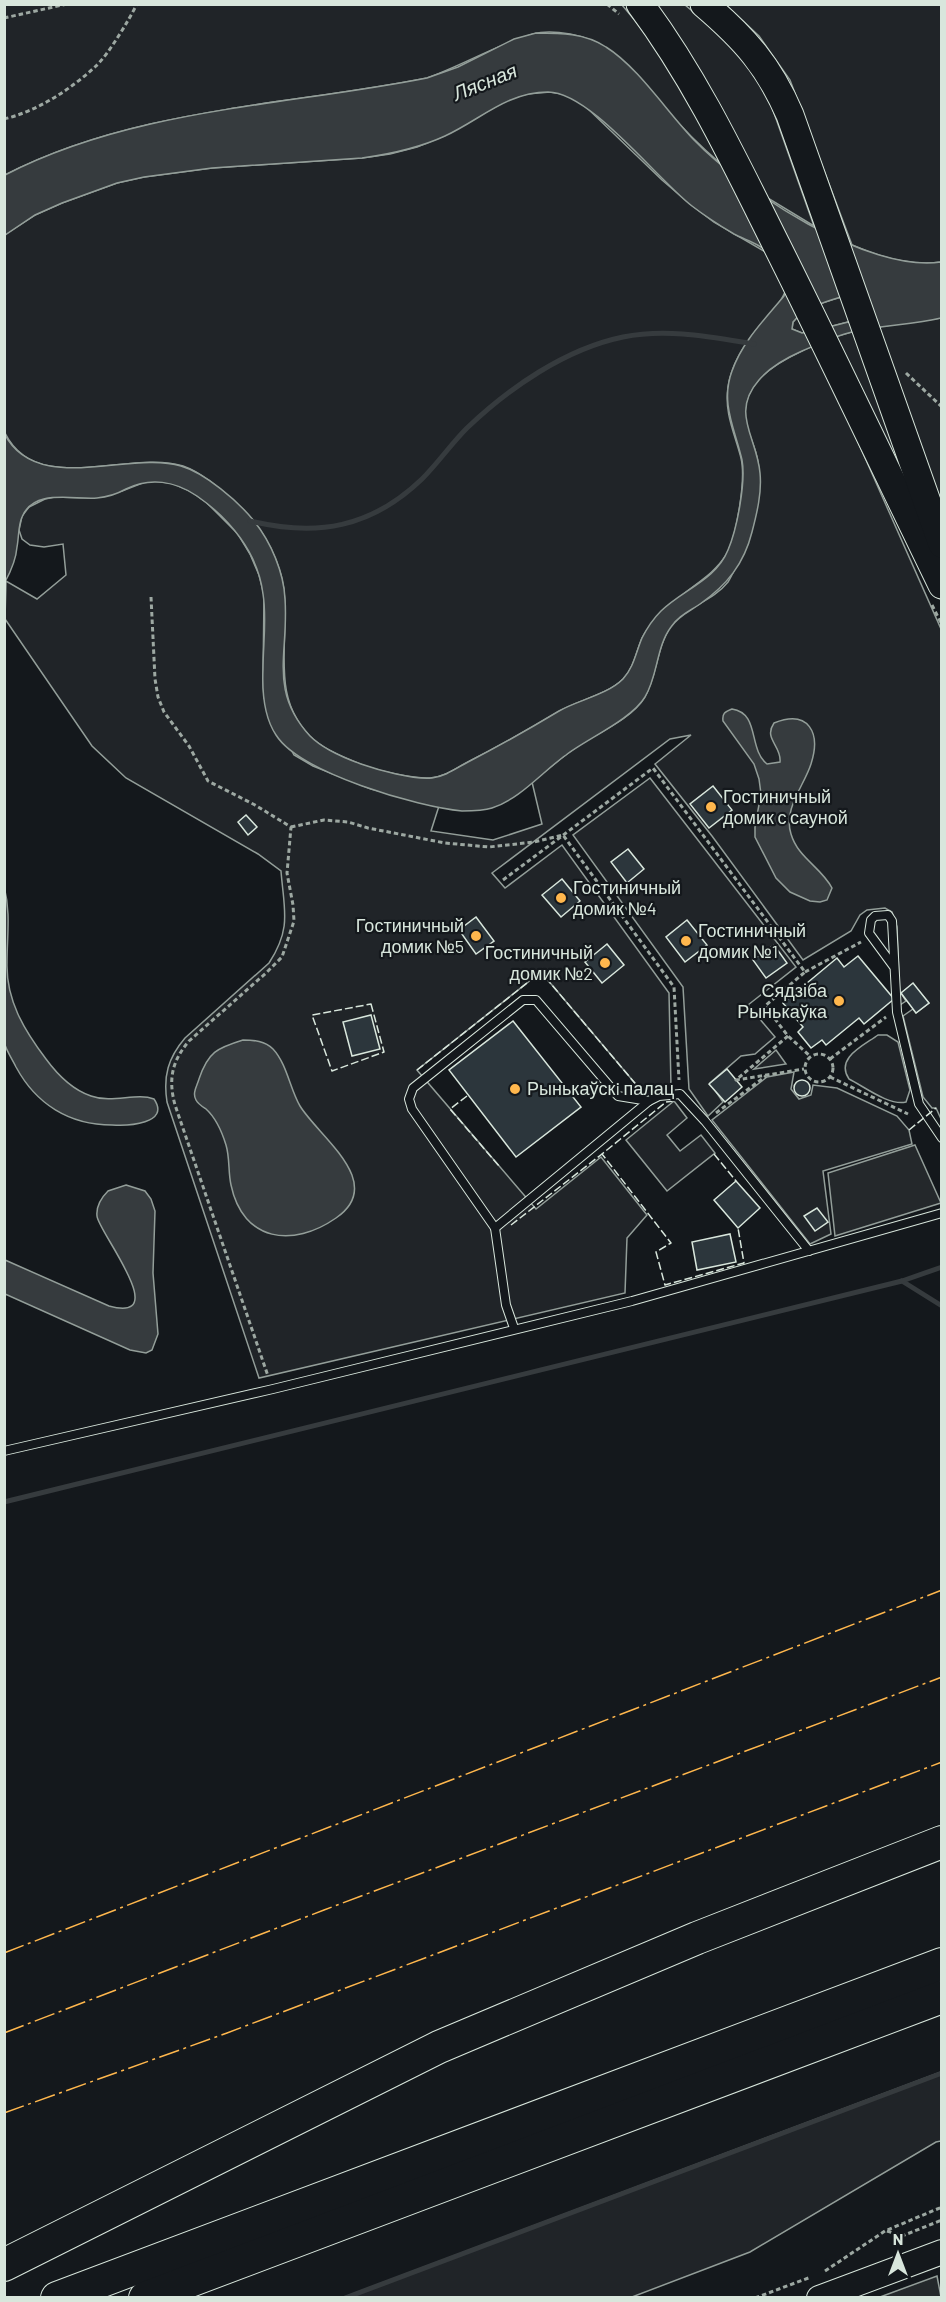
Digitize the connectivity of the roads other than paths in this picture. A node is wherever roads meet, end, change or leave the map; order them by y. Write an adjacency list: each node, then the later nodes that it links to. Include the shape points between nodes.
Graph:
1 (640, 4): 4 (main road, via 719,129)
2 (704, 4): 3 (main road, via 746,42 764,65 790,116)
3 (942, 544)
4 (942, 585)
5 (894, 967): 5 (lane, via 894,929 888,915 875,916 869,927 872,938); 7 (lane, via 897,1012 919,1104)
6 (649, 1101): 9 (lane); 9 (lane, via 618,1096 536,1000 528,998 413,1088 409,1099 412,1109); 10 (lane, via 680,1094)
7 (942, 1138)
8 (942, 1213): 10 (lane)
9 (495, 1228): 11 (lane, via 506,1305)
10 (809, 1251): 11 (lane, via 632,1301)
11 (514, 1329): 12 (lane)
12 (4, 1450)
13 (942, 1842): 17 (highway, via 697,1938 439,2047)
14 (942, 1964): 18 (highway)
15 (942, 1997): 19 (highway)
16 (942, 2252): 20 (main road)
17 (4, 2265)
18 (57, 2298)
19 (145, 2298)
20 (819, 2298)

